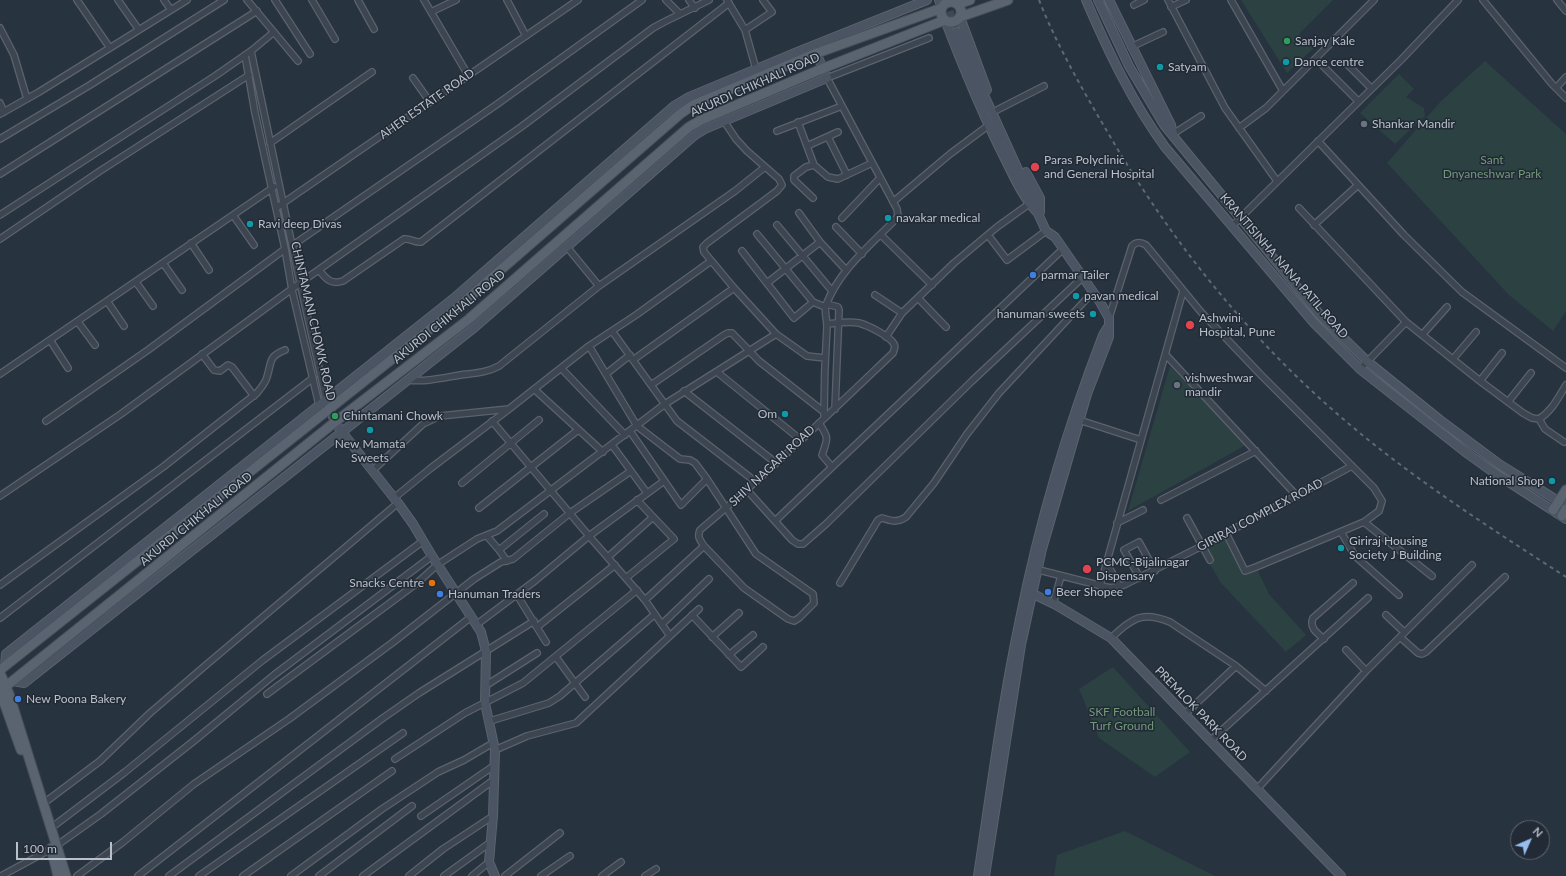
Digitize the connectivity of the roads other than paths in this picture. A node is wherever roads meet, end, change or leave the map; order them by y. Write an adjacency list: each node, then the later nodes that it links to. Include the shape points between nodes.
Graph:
1 (77, 0): 57 (street)
2 (118, 0): 48 (street)
3 (164, 0): 39 (street)
4 (187, 0): 39 (street)
5 (224, 0): 96 (street)
6 (247, 0): 40 (street)
7 (274, 0): 60 (street)
8 (312, 0): 55 (street)
9 (358, 0): 47 (street)
10 (424, 0): 42 (street)
11 (456, 0): 42 (street)
12 (507, 0): 53 (street)
13 (578, 0): 53 (street, AHER ESTATE ROAD)
14 (642, 0): 134 (street)
15 (666, 0): 43 (street)
16 (689, 0): 38 (street)
17 (709, 0): 38 (street)
18 (763, 0): 49 (street, via 772,12)
19 (927, 0): 58 (street)
20 (970, 0): 34 (main road)
21 (1008, 0): 44 (main road)
22 (1086, 0): 93 (street, KRANTISINHA NANA PATIL ROAD, via 1119,72)
23 (1098, 0): 89 (street, KRANTISINHA NANA PATIL ROAD, via 1129,66)
24 (1109, 0): 56 (street)
25 (1144, 0): 36 (street)
26 (1168, 0): 37 (street)
27 (1186, 0): 37 (street)
28 (1231, 0): 76 (street)
29 (1374, 0): 62 (street)
30 (1458, 0): 74 (street)
31 (1483, 0): 75 (street)
32 (1557, 0): 41 (street)
33 (728, 2): 49 (street); 145 (street, via 421,242 404,238 343,281 331,282)
34 (956, 2): 35 (main road); 44 (main road, via 961,10)
35 (940, 4): 45 (main road, via 941,14); 58 (main road, AKURDI CHIKHALI ROAD)
36 (1134, 5)
37 (1171, 7): 90 (street, via 1225,108)
38 (695, 8): 43 (street)
39 (171, 10): 48 (street)
40 (257, 11): 50 (street); 103 (street)
41 (1566, 11)
42 (431, 12): 69 (street)
43 (680, 14): 145 (street, via 653,28)
44 (960, 17): 45 (main road, via 954,21); 83 (street)
45 (945, 20): 65 (main road, AKURDI CHIKHALI ROAD); 88 (street, via 970,85)
46 (0, 28): 78 (street, via 14,55)
47 (374, 29)
48 (139, 30): 57 (street)
49 (745, 30): 66 (street)
50 (274, 32): 59 (street); 63 (street)
51 (957, 32): 119 (street)
52 (1162, 32): 56 (street)
53 (526, 36): 69 (street, AHER ESTATE ROAD)
54 (929, 38): 72 (street)
55 (335, 39)
56 (1131, 47): 94 (street, via 1171,125)
57 (110, 48): 78 (street)
58 (815, 49): 65 (street); 66 (street); 214 (main road, AKURDI CHIKHALI ROAD, via 680,114 459,306)
59 (251, 51): 61 (street); 98 (street, CHINTAMANI CHOWK ROAD)
60 (310, 54)
61 (245, 55): 68 (street, CHINTAMANI CHOWK ROAD); 117 (street)
62 (1316, 59): 76 (street); 79 (street)
63 (298, 61)
64 (1347, 64): 74 (street)
65 (824, 68): 72 (street); 222 (main road, AKURDI CHIKHALI ROAD, via 689,127 469,319)
66 (756, 69): 208 (street, via 689,97 674,106 453,299)
67 (372, 72): 98 (street)
68 (249, 74): 109 (street, CHINTAMANI CHOWK ROAD); 130 (street)
69 (468, 75): 80 (street, AHER ESTATE ROAD)
70 (1566, 77): 75 (street)
71 (413, 78): 80 (street)
72 (827, 78): 82 (street); 86 (street)
73 (1044, 86): 83 (street)
74 (1371, 88): 79 (street)
75 (1556, 88): 77 (street)
76 (1283, 91): 90 (street, via 1253,119)
77 (1566, 98)
78 (27, 99): 84 (street)
79 (1358, 101): 97 (street)
80 (430, 102): 112 (street, AHER ESTATE ROAD)
81 (0, 103): 84 (street)
82 (842, 106): 87 (street); 100 (street)
83 (996, 110): 119 (street, via 1040,198)
84 (2, 113)
85 (1201, 116): 94 (street)
86 (724, 121): 102 (street, via 736,139); 135 (street, via 691,138)
87 (798, 122): 91 (street); 99 (street)
88 (989, 125): 111 (street); 113 (street)
89 (1164, 125): 93 (street); 94 (street, KRANTISINHA NANA PATIL ROAD)
90 (1239, 128): 106 (street)
91 (777, 131)
92 (838, 132): 95 (street)
93 (1155, 133): 124 (street, KRANTISINHA NANA PATIL ROAD)
94 (1174, 136): 121 (street, KRANTISINHA NANA PATIL ROAD)
95 (828, 137): 99 (street); 104 (street)
96 (0, 139)
97 (1318, 141): 106 (street); 108 (street)
98 (270, 143): 107 (street, CHINTAMANI CHOWK ROAD)
99 (807, 146): 101 (street)
100 (872, 163): 104 (street); 105 (street)
101 (814, 165): 104 (street, via 832,179); 110 (street, via 806,167 794,176 794,180)
102 (765, 167): 141 (street, via 781,182 781,188 703,247); 152 (street, via 735,191)
103 (0, 174)
104 (848, 175)
105 (880, 178): 111 (street); 120 (street)
106 (1277, 181): 121 (street)
107 (279, 184): 109 (street); 112 (street, CHINTAMANI CHOWK ROAD)
108 (1358, 185): 123 (street); 194 (street, via 1462,292)
109 (272, 189): 114 (street, CHINTAMANI CHOWK ROAD); 118 (street)
110 (813, 198)
111 (893, 202): 128 (street, via 898,216)
112 (284, 203): 114 (street, AHER ESTATE ROAD); 134 (street, CHINTAMANI CHOWK ROAD)
113 (1029, 204): 119 (street); 129 (street)
114 (276, 208): 136 (street, CHINTAMANI CHOWK ROAD)
115 (1299, 208): 123 (street)
116 (799, 213): 131 (street)
117 (0, 214)
118 (234, 215): 132 (street); 133 (street)
119 (1040, 216): 126 (street)
120 (842, 218)
121 (1240, 218): 124 (street); 191 (street, KRANTISINHA NANA PATIL ROAD, via 1321,316)
122 (777, 225): 140 (street)
123 (1314, 225): 169 (street)
124 (1232, 226): 195 (street, KRANTISINHA NANA PATIL ROAD, via 1314,323)
125 (836, 227): 139 (street)
126 (1046, 230): 129 (street, via 1008,260); 137 (street)
127 (758, 234): 143 (street)
128 (881, 235): 139 (street); 151 (street)
129 (988, 235): 151 (street)
130 (0, 239)
131 (820, 242): 140 (street); 146 (street)
132 (191, 243): 142 (street); 144 (street)
133 (254, 245)
134 (293, 245): 149 (street, CHINTAMANI CHOWK ROAD)
135 (567, 246): 152 (street); 201 (street, via 475,327)
136 (285, 249): 155 (street, CHINTAMANI CHOWK ROAD); 219 (street)
137 (1063, 249): 147 (street); 237 (street)
138 (742, 251): 150 (street)
139 (862, 254): 146 (street)
140 (802, 256): 143 (street); 157 (street)
141 (711, 260): 153 (street); 175 (street)
142 (163, 263): 148 (street); 154 (street)
143 (786, 268): 150 (street); 162 (street)
144 (209, 270)
145 (319, 270): 149 (street)
146 (846, 270): 157 (street)
147 (1083, 277): 158 (street); 263 (street, via 803,544 792,540)
148 (136, 282): 161 (street); 164 (street)
149 (300, 283): 155 (street); 208 (street, CHINTAMANI CHOWK ROAD)
150 (767, 283): 162 (street, via 794,318)
151 (932, 285): 160 (street)
152 (599, 286): 201 (street, via 492,370 428,381)
153 (734, 288): 177 (street); 188 (street)
154 (182, 290)
155 (292, 290): 186 (street); 200 (street, CHINTAMANI CHOWK ROAD)
156 (1183, 290): 167 (street, via 1146,245 1136,243 1132,246); 187 (street); 236 (street, via 1262,376)
157 (832, 291): 163 (street)
158 (1092, 292): 167 (street); 290 (street, via 995,397 934,483 906,517 895,522 882,518 878,520)
159 (875, 295): 166 (street)
160 (918, 298): 166 (street); 173 (street)
161 (107, 301): 168 (street); 172 (street)
162 (813, 302): 163 (street)
163 (826, 305): 170 (street, via 839,308); 171 (street)
164 (153, 306)
165 (1447, 307): 178 (street)
166 (902, 313): 179 (street)
167 (1109, 318): 174 (street)
168 (78, 322): 180 (street); 181 (street)
169 (1406, 322): 178 (street); 191 (street)
170 (838, 323): 171 (street); 179 (street, via 859,323); 213 (street)
171 (827, 324): 189 (street)
172 (124, 326)
173 (946, 327)
174 (1108, 327): 218 (street, via 1109,337); 281 (street, via 1081,392)
175 (612, 331): 182 (street); 188 (street)
176 (1476, 332): 190 (street)
177 (776, 334): 184 (street); 189 (street, via 808,356)
178 (1422, 335): 190 (street)
179 (886, 337): 213 (street, SHIV NAGARI ROAD, via 895,346 893,352)
180 (50, 340): 192 (street); 198 (street)
181 (95, 345)
182 (588, 346): 193 (street); 199 (street)
183 (285, 350): 207 (street, via 270,360 267,378)
184 (749, 352): 196 (street); 203 (street, via 736,336 728,333); 215 (street)
185 (1502, 353): 202 (street)
186 (202, 354): 207 (street, via 214,370 232,367); 248 (street, via 121,414)
187 (1166, 355): 228 (street); 232 (street)
188 (632, 357): 199 (street); 203 (street)
189 (825, 358): 215 (street)
190 (1453, 359): 202 (street)
191 (1368, 362): 195 (street); 253 (street, KRANTISINHA NANA PATIL ROAD, via 1499,464)
192 (68, 368)
193 (561, 368): 205 (street); 226 (street)
194 (1566, 368)
195 (1360, 369): 257 (street, KRANTISINHA NANA PATIL ROAD, via 1468,454)
196 (718, 372): 206 (street); 227 (street)
197 (1530, 373): 209 (street)
198 (0, 374)
199 (606, 374): 223 (street)
200 (313, 378): 211 (street, CHINTAMANI CHOWK ROAD); 309 (street)
201 (407, 379): 225 (street)
202 (1480, 381): 209 (street)
203 (651, 385): 210 (street)
204 (1566, 385): 216 (street, via 1550,410)
205 (534, 389): 212 (street); 224 (street)
206 (684, 391): 210 (street); 234 (street)
207 (254, 396): 292 (street, via 163,467)
208 (326, 399): 211 (street); 214 (street, CHINTAMANI CHOWK ROAD)
209 (1508, 402): 216 (street)
210 (665, 404): 223 (street); 242 (street, via 686,429)
211 (319, 405): 214 (street, CHINTAMANI CHOWK ROAD); 328 (street, via 6,654)
212 (509, 409): 220 (street); 238 (street, via 432,419 423,424)
213 (834, 409): 215 (street, SHIV NAGARI ROAD)
214 (326, 412): 222 (street, CHINTAMANI CHOWK ROAD); 328 (main road, AKURDI CHIKHALI ROAD)
215 (824, 415): 221 (street, SHIV NAGARI ROAD)
216 (1539, 419): 230 (street, via 1545,429)
217 (538, 420): 229 (street)
218 (1079, 420): 228 (street); 281 (street)
219 (46, 421)
220 (492, 422): 229 (street); 250 (street, via 431,468)
221 (819, 423): 227 (street, SHIV NAGARI ROAD); 237 (street, via 827,440 822,455)
222 (332, 425): 225 (street, CHINTAMANI CHOWK ROAD); 333 (main road, AKURDI CHIKHALI ROAD)
223 (637, 426): 226 (street); 240 (street, via 680,460 695,463)
224 (578, 430): 233 (street); 235 (street)
225 (342, 432): 238 (street, CHINTAMANI CHOWK ROAD); 333 (street, via 24,683)
226 (628, 433): 231 (street); 241 (street)
227 (801, 440): 234 (street, SHIV NAGARI ROAD)
228 (1141, 440): 265 (street)
229 (510, 442): 235 (street); 243 (street)
230 (1565, 444)
231 (612, 445): 233 (street); 239 (street)
232 (1256, 450): 249 (street); 252 (street)
233 (603, 452): 244 (street)
234 (776, 463): 242 (street, SHIV NAGARI ROAD)
235 (531, 466): 244 (street); 254 (street)
236 (1352, 466): 249 (street, GIRIRAJ COMPLEX ROAD); 264 (street, via 1374,488 1382,501 1375,515)
237 (832, 467): 263 (street)
238 (372, 471): 250 (street, CHINTAMANI CHOWK ROAD)
239 (632, 471): 247 (street); 258 (street)
240 (707, 479): 241 (street, via 681,505); 255 (street)
241 (664, 481): 247 (street)
242 (756, 482): 245 (street, SHIV NAGARI ROAD)
243 (462, 483)
244 (551, 490): 258 (street); 268 (street)
245 (747, 490): 255 (street, SHIV NAGARI ROAD); 263 (street)
246 (1566, 490): 253 (main road)
247 (647, 493): 251 (street)
248 (0, 496)
249 (1298, 496): 267 (street, GIRIRAJ COMPLEX ROAD)
250 (396, 500): 270 (street, CHINTAMANI CHOWK ROAD); 349 (street, via 150,714 100,761)
251 (637, 500): 261 (street); 269 (street)
252 (1161, 500)
253 (1562, 504): 257 (main road)
254 (479, 508)
255 (726, 509): 271 (street, SHIV NAGARI ROAD, via 700,530 699,538); 271 (street, via 756,554 810,591 814,603 799,618 794,621 788,619 744,588)
256 (1143, 510): 265 (street)
257 (1553, 510): 260 (street, KRANTISINHA NANA PATIL ROAD)
258 (570, 513): 269 (street); 277 (street, via 524,551)
259 (544, 514): 273 (street)
260 (1565, 515)
261 (653, 517): 275 (street); 287 (street, via 674,539)
262 (1187, 518): 272 (street)
263 (776, 521)
264 (1364, 522): 266 (street); 285 (street)
265 (1117, 523): 293 (street)
266 (1341, 532): 267 (street, via 1245,571); 299 (street, via 1355,556)
267 (1226, 533): 272 (street, GIRIRAJ COMPLEX ROAD)
268 (488, 536): 273 (street); 278 (street, via 477,539)
269 (588, 536): 275 (street); 298 (street)
270 (423, 541): 274 (street, CHINTAMANI CHOWK ROAD); 353 (street, via 263,660 125,772)
271 (704, 546): 301 (street)
272 (1202, 546): 276 (street); 283 (street, GIRIRAJ COMPLEX ROAD)
273 (499, 550): 277 (street)
274 (432, 556): 278 (street, CHINTAMANI CHOWK ROAD); 330 (street)
275 (608, 557): 279 (street)
276 (1210, 560)
277 (507, 561): 296 (street, via 488,570)
278 (437, 564): 296 (street, CHINTAMANI CHOWK ROAD); 334 (street, via 417,583)
279 (615, 565): 287 (street); 313 (street)
280 (1472, 565): 315 (street)
281 (1035, 568): 284 (street, GIRIRAJ COMPLEX ROAD); 297 (street)
282 (1110, 569): 294 (street)
283 (1155, 571): 288 (street, GIRIRAJ COMPLEX ROAD); 288 (street, via 1139,542 1124,550)
284 (1061, 576): 293 (street, GIRIRAJ COMPLEX ROAD); 302 (street)
285 (1432, 576)
286 (1505, 577): 315 (street, via 1426,652 1418,653)
287 (626, 578): 295 (street)
288 (1140, 578): 294 (street, GIRIRAJ COMPLEX ROAD)
289 (709, 579): 311 (street)
290 (840, 583)
291 (1353, 583): 319 (street, via 1313,618 1312,627)
292 (0, 585)
293 (1100, 586): 294 (street, GIRIRAJ COMPLEX ROAD)
294 (1120, 587)
295 (637, 590): 301 (street); 326 (street)
296 (456, 594): 308 (street, CHINTAMANI CHOWK ROAD); 364 (street, via 289,719 194,784)
297 (1029, 594): 302 (street, PREMLOK PARK ROAD); 380 (street, via 1015,644); 381 (street)
298 (517, 595): 310 (street); 312 (street)
299 (1399, 595)
300 (1368, 598): 319 (street)
301 (645, 600): 305 (street)
302 (1053, 604): 318 (street, PREMLOK PARK ROAD)
303 (699, 609): 306 (street)
304 (739, 613): 317 (street)
305 (655, 614): 311 (street); 331 (street)
306 (692, 615): 316 (street); 317 (street)
307 (1386, 615): 315 (street)
308 (471, 617): 312 (street, CHINTAMANI CHOWK ROAD); 365 (street)
309 (0, 618)
310 (534, 621): 313 (street); 323 (street)
311 (662, 624): 316 (street)
312 (476, 625): 323 (street, CHINTAMANI CHOWK ROAD)
313 (537, 627): 320 (street)
314 (753, 635): 325 (street)
315 (1402, 635): 329 (street)
316 (670, 636): 343 (street, via 576,723)
317 (712, 637): 325 (street)
318 (1111, 638): 327 (street, via 1134,619 1143,616 1160,618); 339 (street, PREMLOK PARK ROAD)
319 (1324, 639): 335 (street)
320 (546, 642)
321 (763, 647): 325 (street, via 741,668)
322 (1346, 650): 329 (street)
323 (486, 651): 332 (street); 366 (street, via 383,718)
324 (537, 653): 332 (street)
325 (729, 655)
326 (556, 657): 331 (street); 338 (street, via 523,683)
327 (1236, 666): 335 (street); 339 (street)
328 (2, 670): 333 (main road)
329 (1366, 671): 348 (street)
330 (268, 680): 334 (street); 356 (street, via 101,814)
331 (575, 684): 337 (street); 340 (street, via 549,703)
332 (485, 686): 338 (street)
333 (5, 687): 349 (main road); 356 (main road, via 27,770)
334 (275, 689): 336 (street)
335 (1266, 690): 342 (street)
336 (267, 694)
337 (585, 697)
338 (485, 703): 340 (street); 344 (street)
339 (1185, 714): 342 (street, PREMLOK PARK ROAD)
340 (490, 721): 343 (street)
341 (402, 733): 367 (street)
342 (1210, 741): 348 (street, PREMLOK PARK ROAD)
343 (494, 747): 345 (street); 369 (street, via 438,772 388,804)
344 (395, 759)
345 (495, 765): 347 (street); 351 (street)
346 (392, 771): 368 (street)
347 (495, 779): 352 (street); 371 (street)
348 (1257, 789): 382 (street, PREMLOK PARK ROAD)
349 (44, 803): 353 (main road)
350 (412, 806): 370 (street)
351 (421, 816)
352 (493, 816): 355 (street); 372 (street, via 443,849)
353 (51, 828): 356 (main road)
354 (560, 833): 376 (street)
355 (491, 842): 358 (street); 373 (street)
356 (54, 848): 361 (street); 362 (main road); 363 (main road)
357 (570, 856): 377 (street)
358 (489, 862): 374 (street); 375 (street)
359 (621, 862): 378 (street)
360 (656, 869): 379 (street)
361 (1, 876)
362 (58, 876)
363 (66, 876)
364 (77, 876)
365 (138, 876)
366 (169, 876)
367 (199, 876)
368 (243, 876)
369 (292, 876)
370 (319, 876)
371 (363, 876)
372 (409, 876)
373 (444, 876)
374 (472, 876)
375 (495, 876)
376 (505, 876)
377 (541, 876)
378 (602, 876)
379 (645, 876)
380 (978, 876)
381 (985, 876)
382 (1341, 876)

